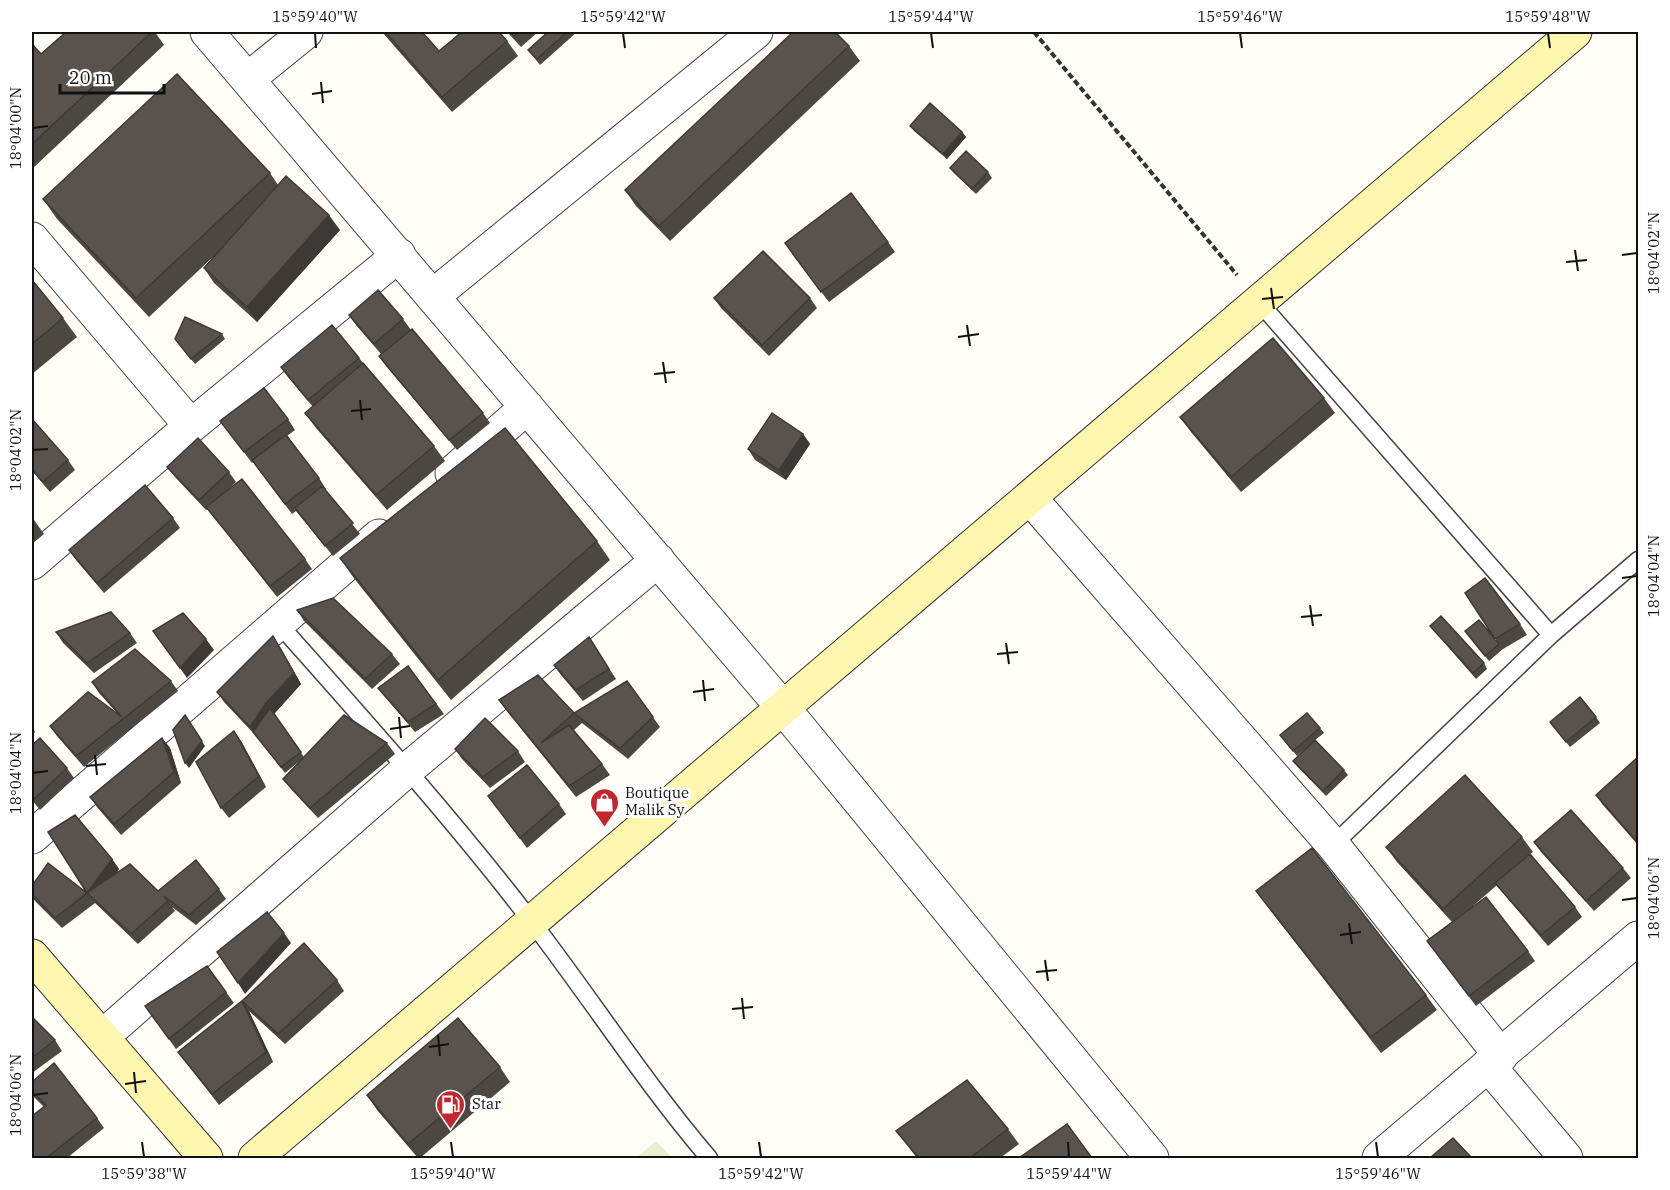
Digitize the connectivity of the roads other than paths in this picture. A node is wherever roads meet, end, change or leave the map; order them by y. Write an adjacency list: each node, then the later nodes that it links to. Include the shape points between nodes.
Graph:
1 (207, 32): 5 (street)
2 (306, 32): 5 (street)
3 (756, 32): 8 (street)
4 (1575, 32): 9 (street)
5 (248, 79): 7 (street)
6 (32, 239): 11 (street)
7 (399, 255): 8 (street); 11 (street)
8 (433, 296): 10 (street)
9 (1259, 302): 13 (street); 19 (lane)
10 (527, 407): 12 (street); 15 (street)
11 (190, 426): 17 (street)
12 (429, 492)
13 (1030, 498): 20 (street); 23 (street)
14 (403, 515): 18 (street)
15 (658, 560): 20 (street); 21 (street)
16 (1638, 560): 19 (lane)
17 (32, 563)
18 (278, 623): 21 (lane); 22 (street)
19 (1551, 635): 23 (lane)
20 (784, 709): 24 (street); 32 (street)
21 (408, 769): 24 (lane); 27 (street)
22 (32, 837)
23 (1333, 846): 28 (street)
24 (532, 922): 30 (street); 31 (lane, via 674,1116)
25 (1638, 938): 28 (street)
26 (32, 956): 27 (street)
27 (102, 1037): 29 (street)
28 (1495, 1060): 33 (street); 34 (street)
29 (206, 1158)
30 (255, 1158)
31 (710, 1158)
32 (1152, 1158)
33 (1379, 1158)
34 (1566, 1158)

